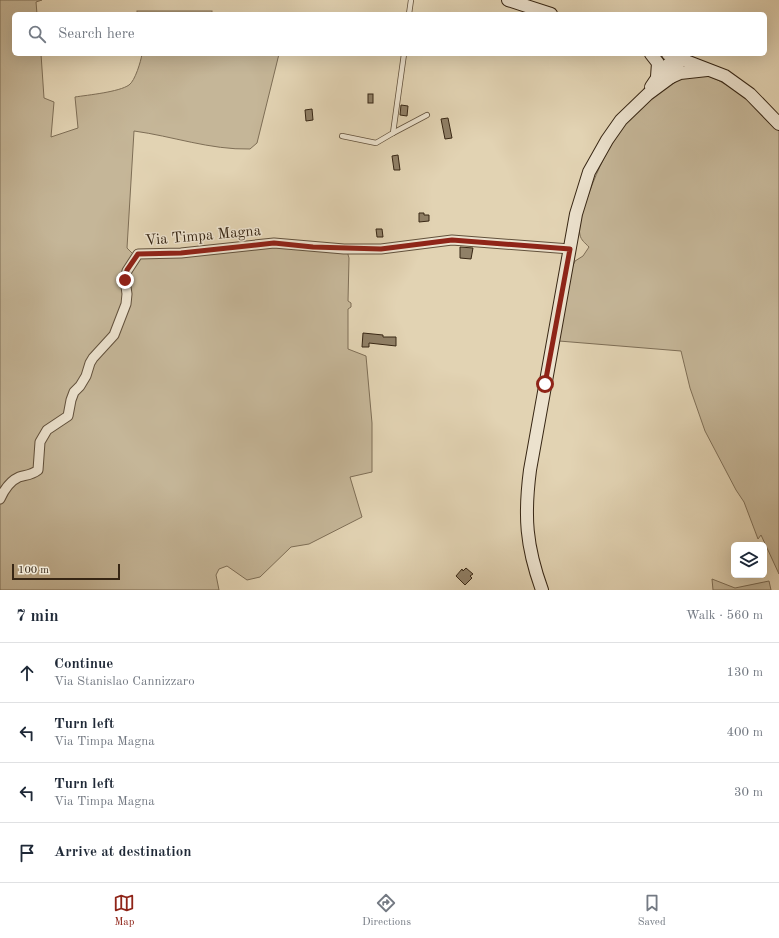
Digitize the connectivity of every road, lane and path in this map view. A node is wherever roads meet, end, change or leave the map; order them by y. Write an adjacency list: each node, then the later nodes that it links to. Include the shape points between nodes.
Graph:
1 (411, 0): 3 (lane)
2 (508, 0): 4 (street)
3 (409, 12)
4 (544, 12)
5 (404, 56): 14 (lane)
6 (653, 56): 9 (street, via 658,63)
7 (673, 56): 8 (street); 9 (street, via 674,60); 10 (street, via 677,69)
8 (712, 70): 10 (street, via 689,71); 13 (street, via 750,94)
9 (657, 77): 11 (street)
10 (671, 77): 11 (street)
11 (648, 94): 16 (street, via 621,120 589,172 576,214)
12 (427, 115): 14 (lane)
13 (779, 124)
14 (393, 133): 15 (lane, via 376,143)
15 (342, 136)
16 (570, 249): 17 (street, Via Timpa Magna, via 452,240 381,249 274,243 181,253 138,254 127,270 126,304 114,335 90,363 86,376 74,392 68,416 47,430 40,442 38,470 10,483); 18 (street, via 527,493 528,540)
17 (0, 499)
18 (542, 590)

